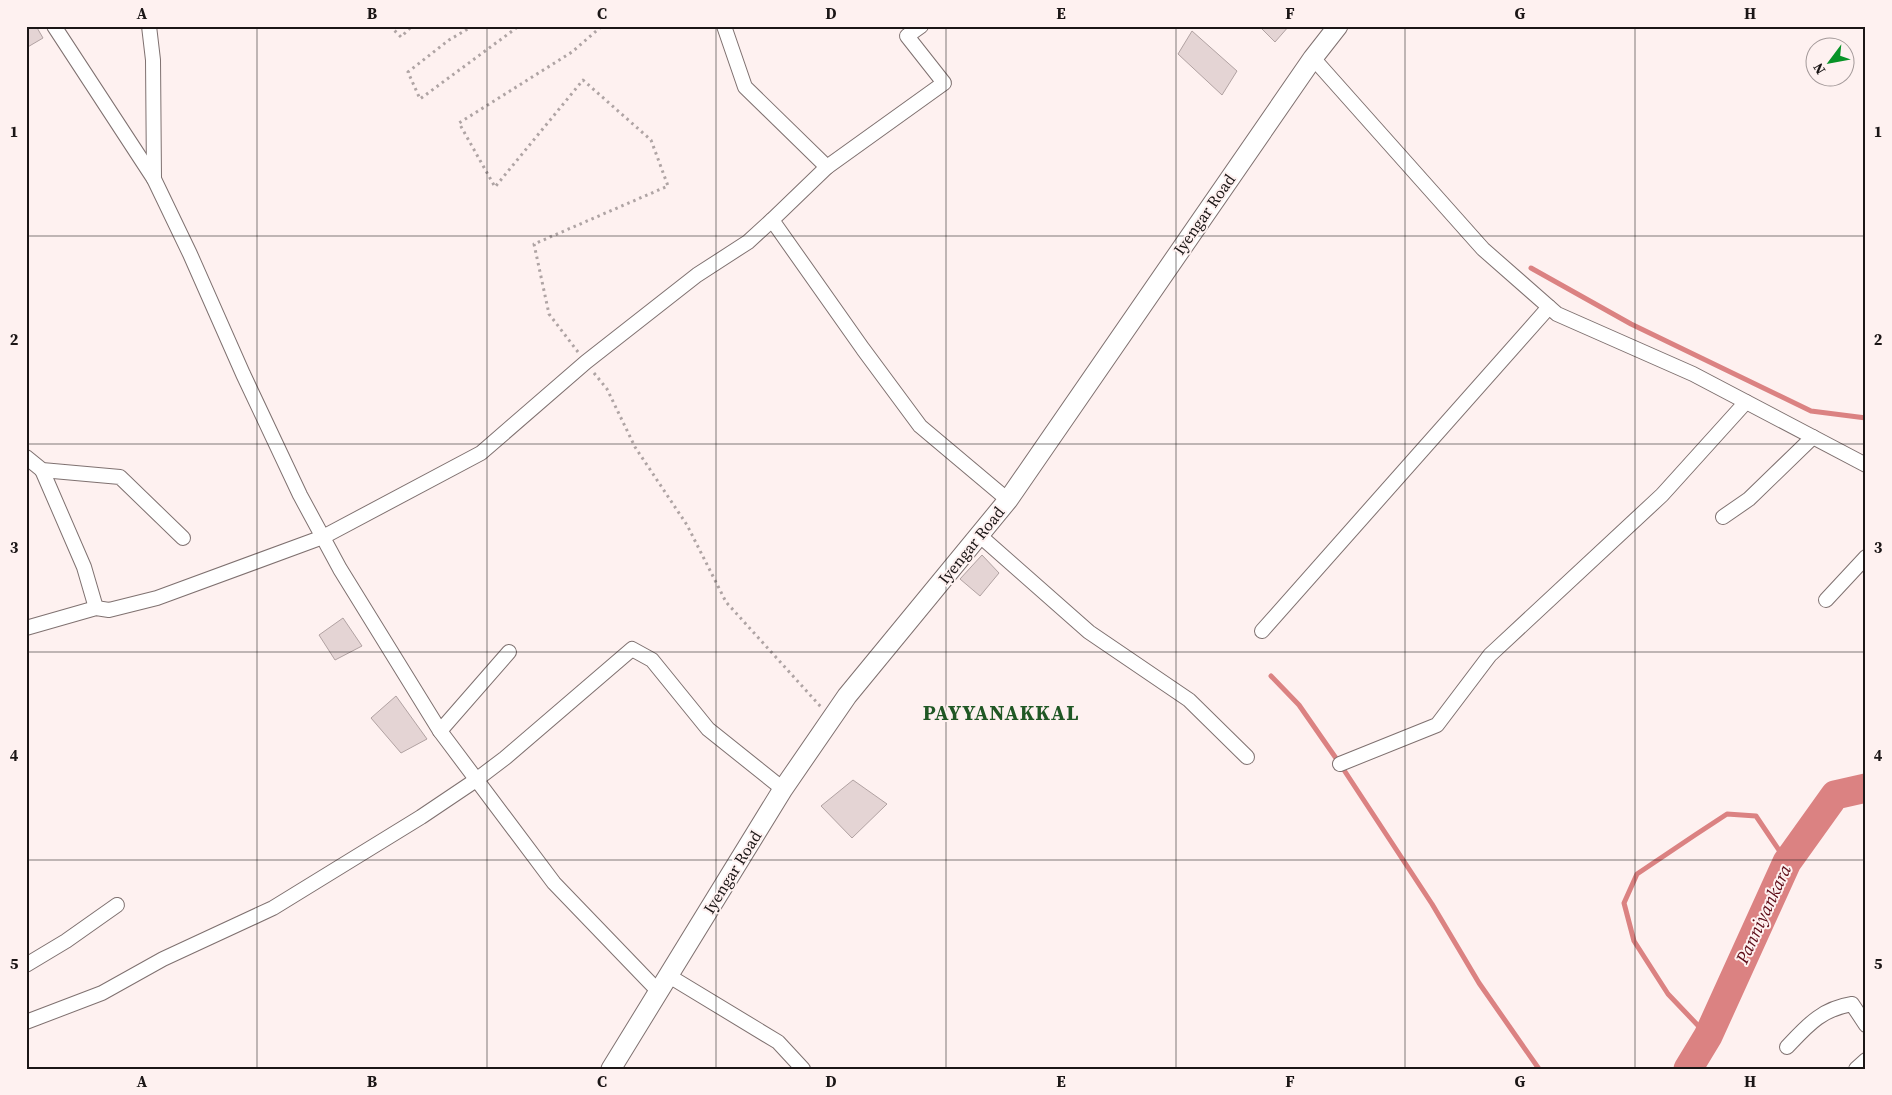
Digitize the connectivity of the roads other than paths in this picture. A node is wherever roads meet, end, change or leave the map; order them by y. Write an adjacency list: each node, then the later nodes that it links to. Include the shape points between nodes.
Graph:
1 (54, 26): 8 (street)
2 (149, 26): 8 (street, via 153,60)
3 (724, 26): 7 (street, via 745,87)
4 (922, 26): 7 (street, via 907,36 944,83)
5 (1335, 27): 6 (main road, Iyengar Road)
6 (1313, 58): 10 (street, via 1483,249); 16 (main road, Iyengar Road)
7 (827, 167): 9 (street)
8 (154, 179): 20 (street, via 243,374)
9 (772, 220): 16 (street, via 920,426); 20 (street, via 748,242 586,362 481,453)
10 (1549, 307): 11 (street, via 1557,314 1693,374); 25 (street)
11 (1746, 402): 12 (street); 29 (street, via 1662,496 1490,654 1437,725)
12 (1814, 437): 14 (street); 17 (street, via 1750,499)
13 (26, 457): 15 (street)
14 (1866, 465)
15 (42, 470): 19 (street, via 120,477); 23 (street, via 84,567)
16 (1008, 500): 18 (main road, Iyengar Road)
17 (1723, 517)
18 (979, 535): 28 (street, via 1089,632 1189,700); 31 (main road, Iyengar Road, via 846,696)
19 (183, 538)
20 (323, 538): 23 (street, via 157,598 109,610); 27 (street)
21 (1866, 557): 22 (street)
22 (1826, 600)
23 (96, 608): 24 (street)
24 (26, 628)
25 (1262, 631)
26 (509, 652): 27 (street)
27 (440, 731): 30 (street)
28 (1247, 757)
29 (1340, 764)
30 (476, 780): 31 (street, via 632,649 652,660 708,729); 34 (street, via 554,883); 35 (street, via 273,908 163,959 102,993)
31 (783, 789): 34 (main road, Iyengar Road)
32 (117, 905): 33 (street)
33 (26, 965)
34 (664, 984): 39 (main road, Iyengar Road); 40 (street, via 778,1042)
35 (26, 1022)
36 (1866, 1025): 37 (street, via 1852,1004 1839,1006 1814,1019)
37 (1788, 1047)
38 (1866, 1060): 41 (street)
39 (611, 1069)
40 (803, 1069)
41 (1856, 1069)

